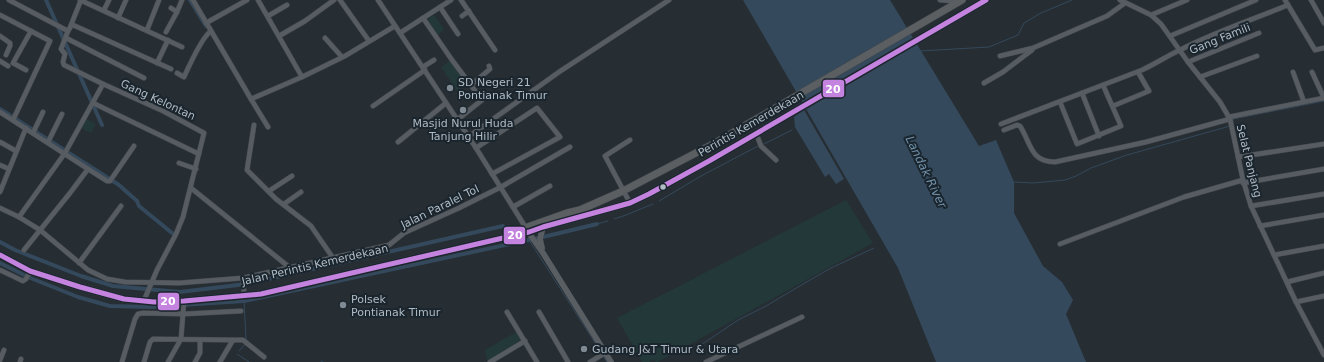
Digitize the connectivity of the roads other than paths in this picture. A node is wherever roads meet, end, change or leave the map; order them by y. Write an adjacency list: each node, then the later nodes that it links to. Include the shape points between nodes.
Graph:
1 (9, 0): 45 (street)
2 (81, 0): 30 (street); 41 (street)
3 (109, 0): 30 (street)
4 (126, 0): 37 (street)
5 (159, 0): 43 (street)
6 (182, 0): 31 (street)
7 (193, 0): 39 (street)
8 (247, 0): 39 (street)
9 (258, 0): 34 (street)
10 (334, 0): 52 (street)
11 (340, 0): 57 (street)
12 (378, 0): 42 (street)
13 (451, 0): 28 (street)
14 (461, 0): 32 (street)
15 (669, 0): 110 (street, via 559,72)
16 (940, 0): 23 (street)
17 (986, 0): 24 (highway, Perintis Kemerdekaan)
18 (1120, 0): 25 (street, Selat Panjang)
19 (1187, 0): 36 (street)
20 (1256, 0): 53 (street)
21 (1285, 0): 27 (street)
22 (1311, 0): 40 (street)
23 (959, 2): 138 (highway, via 701,150)
24 (977, 2): 108 (highway, Perintis Kemerdekaan, via 937,29)
25 (1126, 3): 36 (street, Selat Panjang); 59 (street, via 1107,16)
26 (287, 5): 34 (street)
27 (1288, 6): 60 (street, via 1315,50); 62 (street, via 1228,28)
28 (440, 7): 38 (street); 50 (street)
29 (171, 8): 31 (street)
30 (104, 10): 37 (street)
31 (177, 12): 47 (street)
32 (469, 12): 35 (street); 61 (street)
33 (0, 15): 44 (street)
34 (268, 16): 52 (street)
35 (462, 16)
36 (1151, 16): 53 (street, Selat Panjang)
37 (118, 18): 43 (street)
38 (423, 18): 48 (street); 86 (street)
39 (206, 23): 46 (street)
40 (1324, 23)
41 (71, 25): 45 (street); 70 (street)
42 (395, 26): 48 (street); 57 (street)
43 (147, 30): 56 (street)
44 (31, 31): 75 (street, via 13,63); 99 (street, via 50,42)
45 (68, 31): 54 (street)
46 (211, 31): 79 (street, via 197,50 184,77); 89 (street)
47 (166, 32)
48 (400, 33): 73 (street)
49 (1259, 33): 69 (street, Gang Famili)
50 (458, 34)
51 (0, 36): 63 (street, via 10,43)
52 (279, 36): 80 (street)
53 (1170, 36): 62 (street, Selat Panjang)
54 (66, 38): 82 (street); 84 (street, Gang Kelontan, via 61,49 66,54 63,64)
55 (325, 38): 66 (street)
56 (168, 40): 58 (street); 70 (street)
57 (369, 41): 66 (street)
58 (182, 47)
59 (1033, 48): 64 (street); 83 (street, via 1015,64)
60 (1324, 48)
61 (495, 50)
62 (1179, 50): 69 (street, Selat Panjang); 76 (street)
63 (6, 55)
64 (1000, 56)
65 (1257, 56): 81 (street)
66 (342, 57): 80 (street)
67 (434, 60): 73 (street)
68 (0, 61): 71 (street)
69 (1188, 62): 81 (street, Selat Panjang)
70 (158, 63): 74 (street)
71 (8, 66)
72 (489, 66): 86 (street, via 490,68)
73 (424, 68): 93 (street); 94 (street)
74 (170, 69)
75 (26, 70)
76 (1138, 72): 85 (street); 95 (street, via 1149,91)
77 (1293, 72): 92 (street)
78 (1312, 72): 88 (street)
79 (177, 73)
80 (302, 77): 89 (street)
81 (1200, 77): 101 (street, Selat Panjang, via 1216,97)
82 (144, 78)
83 (984, 83)
84 (103, 84): 90 (street); 121 (street, Gang Kelontan, via 201,131 204,134)
85 (1103, 84): 87 (street); 95 (street)
86 (471, 85): 100 (street, via 482,100)
87 (1082, 93): 91 (street); 109 (street)
88 (1324, 98): 92 (street)
89 (251, 99): 104 (street)
90 (92, 102): 120 (street); 121 (street)
91 (1060, 102): 102 (street); 109 (street, via 1076,144)
92 (1304, 102): 101 (street)
93 (446, 103): 100 (street); 114 (street)
94 (373, 106)
95 (1113, 106): 109 (street, via 1121,126)
96 (0, 112): 99 (street)
97 (43, 112): 107 (street)
98 (62, 114): 111 (street)
99 (14, 118): 105 (street)
100 (457, 120): 110 (street)
101 (1230, 122): 106 (street, via 1055,162 1038,158 1020,126); 122 (street, Selat Panjang)
102 (1001, 124)
103 (254, 125): 137 (street, via 246,170)
104 (268, 127)
105 (26, 128): 107 (street); 119 (street)
106 (1004, 130)
107 (34, 131): 111 (street)
108 (758, 132): 123 (street, via 761,146); 142 (highway, Perintis Kemerdekaan)
109 (1099, 136)
110 (468, 137): 118 (street)
111 (49, 140): 120 (street)
112 (630, 140): 138 (street, via 605,156)
113 (0, 142): 119 (street)
114 (398, 142)
115 (1324, 144): 122 (street)
116 (134, 146): 127 (street, via 111,180 107,181)
117 (570, 147): 135 (street, Jalan Paralel Tol)
118 (476, 148): 130 (street); 130 (street, via 537,108 560,137)
119 (16, 151): 126 (street)
120 (66, 151): 127 (street); 149 (street)
121 (199, 154): 128 (street)
122 (1238, 157): 133 (street, Selat Panjang)
123 (776, 160)
124 (179, 163): 128 (street)
125 (0, 165): 126 (street)
126 (9, 169): 132 (street)
127 (88, 169): 152 (street)
128 (196, 169): 136 (street)
129 (1324, 169): 133 (street)
130 (492, 174): 135 (street)
131 (292, 176): 137 (street)
132 (2, 182): 139 (street)
133 (1243, 182): 145 (street, Selat Panjang); 155 (street, via 1184,197)
134 (550, 186): 147 (street)
135 (501, 187): 147 (street); 161 (street, Jalan Paralel Tol, via 404,233 389,245)
136 (191, 188): 163 (street); 169 (street, via 176,234)
137 (269, 191): 143 (street)
138 (623, 191): 142 (street); 153 (highway, via 567,213)
139 (0, 192)
140 (301, 192): 143 (street)
141 (1324, 194): 145 (street)
142 (630, 203): 151 (highway, Perintis Kemerdekaan)
143 (284, 204): 161 (street, via 311,226)
144 (121, 206): 162 (street)
145 (1251, 206): 150 (street, Selat Panjang)
146 (0, 208): 149 (street, Jalan Paralel Tol)
147 (513, 208): 153 (street)
148 (1324, 215): 150 (street)
149 (19, 217): 152 (street, Jalan Paralel Tol)
150 (1260, 226): 160 (street, Selat Panjang)
151 (543, 227): 153 (highway, Perintis Kemerdekaan); 158 (main road, via 540,239)
152 (40, 230): 157 (street); 162 (street, Jalan Paralel Tol)
153 (531, 235): 154 (highway); 158 (main road)
154 (473, 243): 170 (highway, Jalan Perintis Kemerdekaan, via 451,245); 173 (highway, Jalan Perintis Kemerdekaan, via 261,294)
155 (1060, 244)
156 (1324, 246): 160 (street)
157 (24, 250)
158 (543, 253): 186 (main road)
159 (0, 254): 165 (highway, Jalan Perintis Kemerdekaan); 171 (highway, Jalan Perintis Kemerdekaan, via 74,283 127,296)
160 (1274, 255): 168 (street, Selat Panjang)
161 (333, 258): 163 (street, Jalan Paralel Tol)
162 (80, 263): 169 (street, Jalan Paralel Tol, via 94,274 107,279)
163 (288, 267): 167 (street, Jalan Paralel Tol)
164 (0, 270): 165 (street, via 22,281)
165 (29, 272): 173 (highway, Jalan Perintis Kemerdekaan, via 124,299)
166 (1324, 273): 168 (street)
167 (243, 279): 169 (street, Jalan Paralel Tol); 170 (street)
168 (1287, 282): 174 (street, Selat Panjang)
169 (151, 283): 171 (street)
170 (244, 292): 171 (highway, Jalan Perintis Kemerdekaan, via 220,296)
171 (147, 294)
172 (1324, 296): 174 (street)
173 (184, 302): 176 (street)
174 (1296, 302): 184 (street, Selat Panjang)
175 (241, 311): 176 (street)
176 (183, 312): 180 (street); 190 (street, via 137,315)
177 (507, 312): 183 (street)
178 (539, 312): 197 (street)
179 (802, 317): 200 (street)
180 (181, 339): 181 (street); 191 (street, via 152,340); 192 (street)
181 (200, 340): 182 (street); 193 (street, via 200,353)
182 (233, 340): 188 (street, via 245,342); 194 (street)
183 (525, 341): 195 (street); 196 (street)
184 (1323, 349): 187 (street, Selat Panjang)
185 (4, 350): 189 (street)
186 (605, 353): 198 (street); 199 (main road)
187 (1324, 355)
188 (264, 357)
189 (0, 360)
190 (122, 362)
191 (144, 362)
192 (168, 362)
193 (195, 362)
194 (220, 362)
195 (490, 362)
196 (537, 362)
197 (568, 362)
198 (590, 362)
199 (611, 362)
200 (704, 362)

